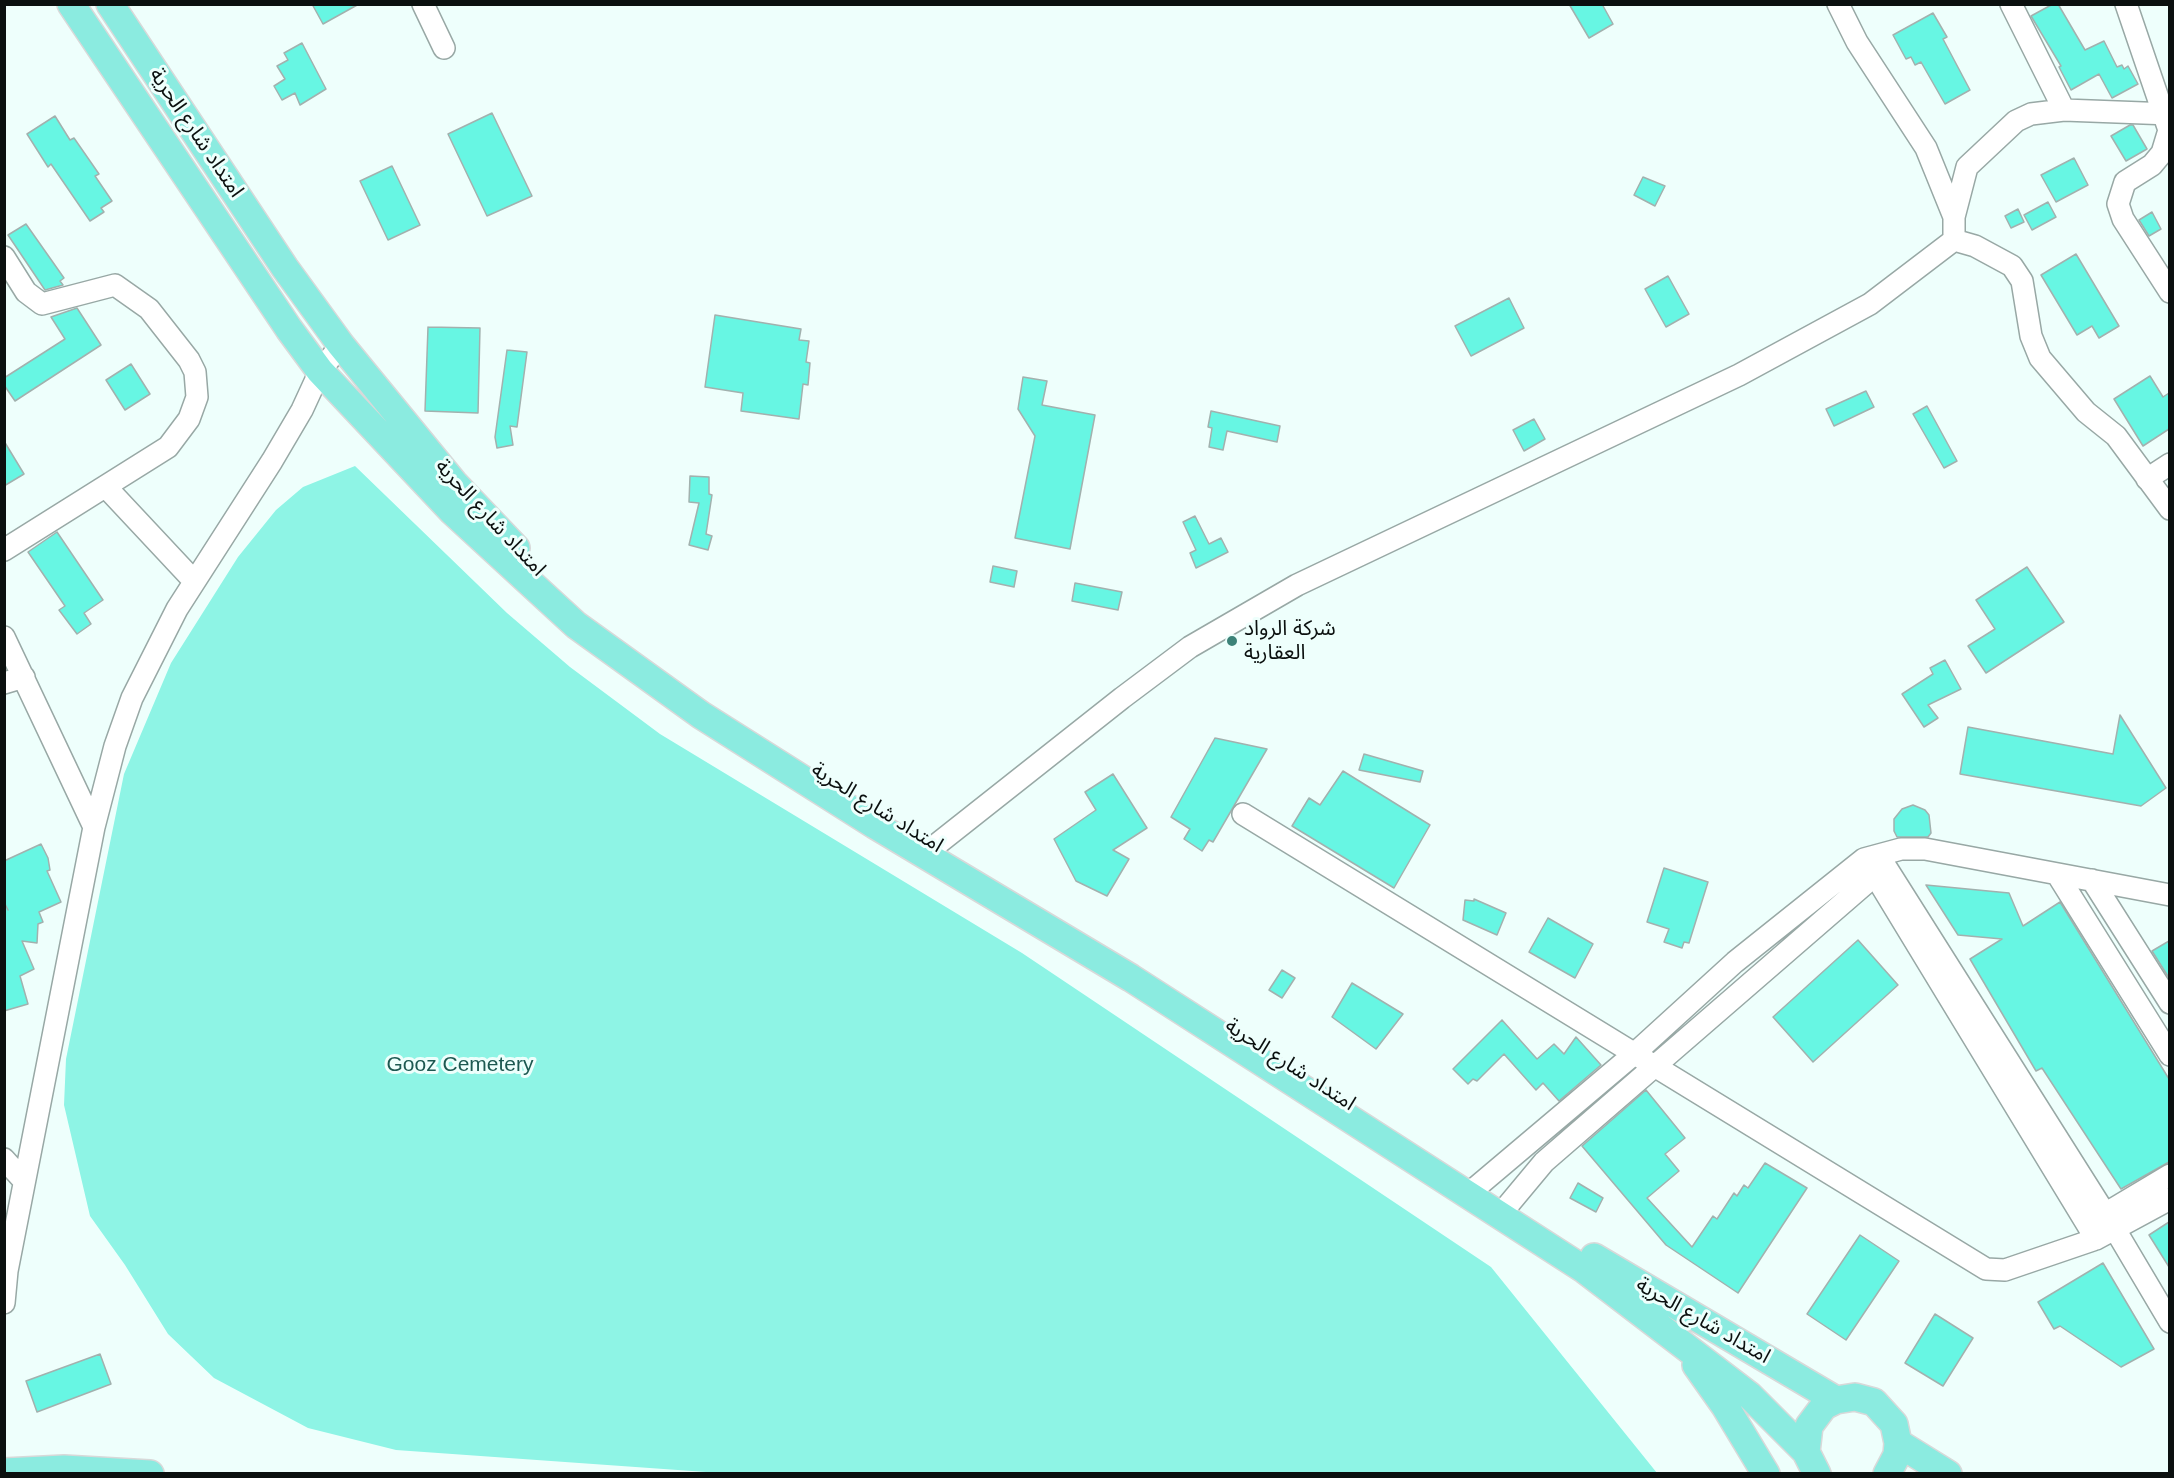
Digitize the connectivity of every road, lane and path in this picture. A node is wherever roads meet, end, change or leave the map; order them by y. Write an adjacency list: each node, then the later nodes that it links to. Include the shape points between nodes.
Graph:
1 (71, 4): 15 (main road, امتداد شارع الحرية)
2 (110, 4): 14 (main road, امتداد شارع الحرية, via 285,268)
3 (423, 4): 7 (street)
4 (1838, 4): 10 (street, via 1857,42 1926,148)
5 (2011, 4): 8 (street)
6 (2126, 4): 9 (street)
7 (444, 48)
8 (2064, 110): 9 (street); 10 (street, via 2045,110 2016,122 1973,162 1968,167)
9 (2167, 114): 13 (street, via 2166,146 2152,165 2126,182 2118,204 2123,219)
10 (1954, 217): 11 (street)
11 (1954, 240): 17 (street, via 1975,246 2012,266 2022,281 2031,336 2040,358 2086,412 2116,436); 26 (street, via 1870,304 1740,375 1297,585 1190,647)
12 (4, 257): 18 (street, via 26,292 42,304 115,285 149,309 195,372 197,397 189,419 168,447)
13 (2169, 292)
14 (341, 345): 15 (street); 26 (main road, امتداد شارع الحرية, via 454,483 586,613 706,702)
15 (320, 371): 21 (street, via 278,451); 38 (main road, امتداد شارع الحرية, via 452,511 517,573 631,666 875,825)
16 (2169, 464): 17 (street)
17 (2147, 479): 19 (street)
18 (106, 487): 20 (street); 21 (street)
19 (2169, 509)
20 (4, 550)
21 (194, 581): 25 (street, via 132,698)
22 (4, 637): 23 (street)
23 (14, 680): 25 (street)
24 (1243, 814): 32 (street)
25 (94, 827): 37 (street)
26 (936, 845): 38 (main road, امتداد شارع الحرية, via 1176,992)
27 (1872, 863): 28 (street, via 1913,848); 32 (street, via 1735,962); 34 (street, via 1864,884); 41 (street)
28 (2058, 874): 29 (street); 33 (street)
29 (2092, 880): 30 (street); 31 (street)
30 (2169, 895)
31 (2169, 1003)
32 (1634, 1054): 34 (street); 38 (street)
33 (2169, 1055)
34 (1656, 1066): 40 (street, via 1544,1162); 41 (street, via 1986,1269 2005,1270)
35 (4, 1159): 37 (street)
36 (2169, 1175): 41 (street)
37 (24, 1181): 42 (street)
38 (1472, 1190): 40 (main road)
39 (2169, 1199): 41 (street)
40 (1504, 1210): 45 (main road); 46 (main road, امتداد شارع الحرية)
41 (2101, 1227): 44 (street)
42 (6, 1271): 43 (street)
43 (4, 1303)
44 (2169, 1323)
45 (1676, 1337): 48 (main road, via 1750,1396); 51 (main road)
46 (1836, 1400): 47 (main road, via 1855,1397 1874,1402 1894,1424); 48 (main road, via 1815,1415 1809,1426)
47 (1898, 1443): 52 (main road, via 1897,1455); 53 (main road)
48 (1810, 1467)
49 (4, 1472): 50 (main road, via 64,1468)
50 (150, 1473)
51 (1766, 1473)
52 (1887, 1473)
53 (1948, 1473)

